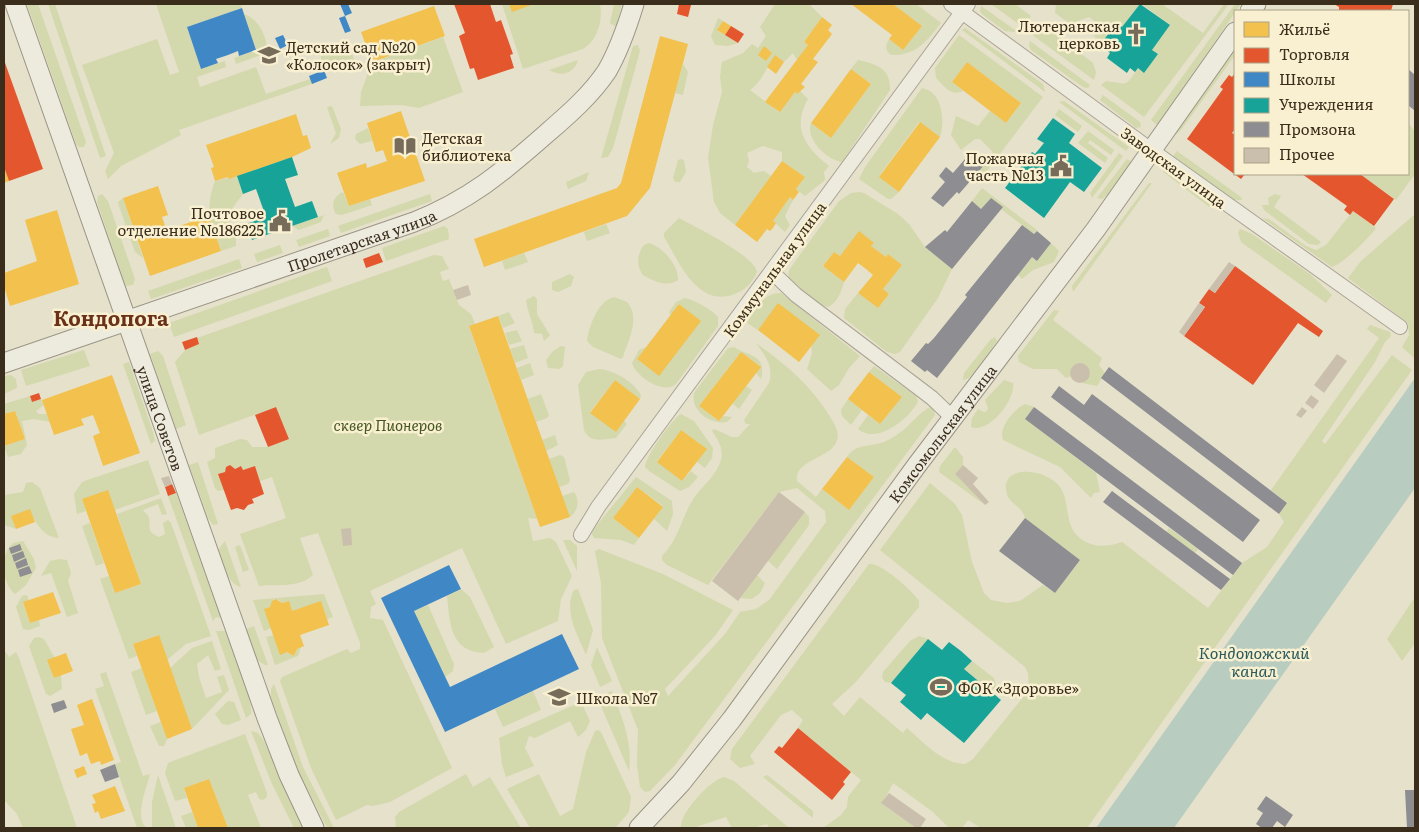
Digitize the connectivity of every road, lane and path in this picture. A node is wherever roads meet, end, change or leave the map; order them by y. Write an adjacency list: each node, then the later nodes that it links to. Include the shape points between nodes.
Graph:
1 (15, 4): 7 (street, улица Советов)
2 (634, 4): 7 (street, Пролетарская улица, via 619,47 598,83 524,154 466,198 414,222)
3 (960, 6): 5 (street, Заводская улица); 6 (street, Коммунальная улица)
4 (1234, 33): 5 (street, Комсомольская улица)
5 (1151, 150): 8 (street, Заводская улица); 10 (street, Комсомольская улица, via 1090,237)
6 (772, 272): 10 (street, via 796,295 932,398); 11 (street, Коммунальная улица, via 598,507)
7 (126, 322): 9 (street, Пролетарская улица); 12 (street, улица Советов, via 274,739)
8 (1400, 327)
9 (4, 363)
10 (953, 418): 13 (street, Комсомольская улица, via 723,731)
11 (581, 535)
12 (314, 828)
13 (639, 828)

